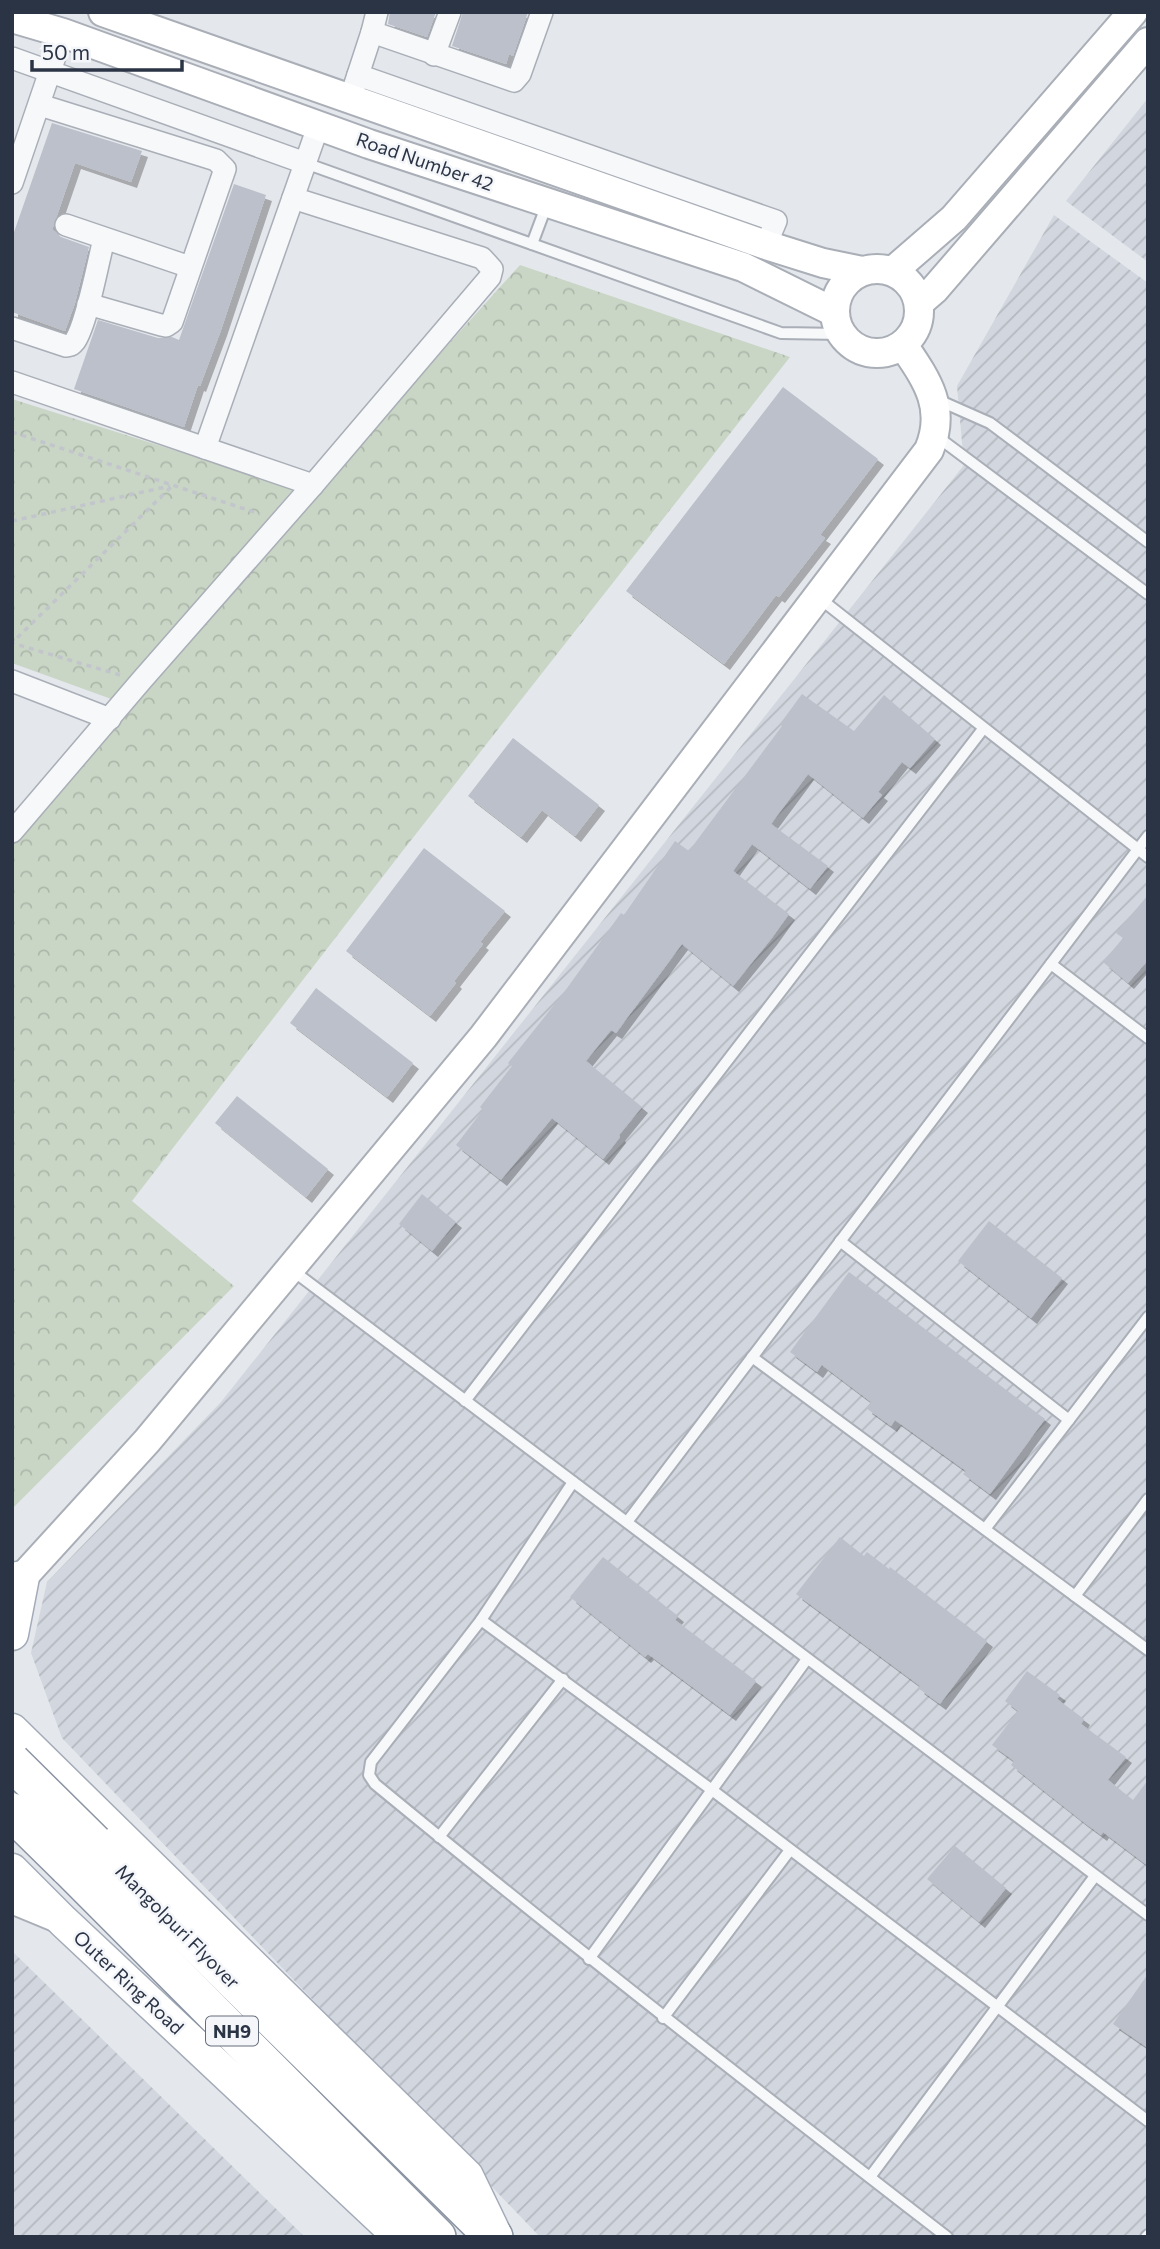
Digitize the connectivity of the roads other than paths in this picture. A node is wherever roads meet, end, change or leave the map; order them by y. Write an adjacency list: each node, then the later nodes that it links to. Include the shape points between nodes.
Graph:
1 (103, 12): 12 (main road, Road Number 42)
2 (450, 12): 9 (street)
3 (542, 12): 9 (street, via 514,81)
4 (1133, 12): 24 (main road, via 954,218)
5 (12, 18): 7 (main road, Road Number 42)
6 (374, 22): 9 (street); 12 (street)
7 (63, 33): 11 (street); 14 (main road, Road Number 42)
8 (1148, 42): 25 (main road)
9 (434, 55)
10 (12, 58): 11 (street)
11 (51, 71): 13 (street); 15 (street)
12 (355, 86): 23 (main road, Road Number 42, via 701,208 766,244)
13 (40, 105): 16 (street); 22 (street, via 220,163 224,175)
14 (319, 124): 15 (street); 18 (main road, Road Number 42)
15 (305, 163): 17 (street); 21 (lane)
16 (12, 183)
17 (293, 198): 33 (street); 34 (street, via 482,258 492,269)
18 (548, 203): 21 (lane); 27 (main road, Road Number 42, via 743,267)
19 (66, 225): 20 (street)
20 (104, 239): 22 (street); 26 (street)
21 (533, 244): 27 (lane, via 781,333)
22 (190, 267): 26 (street, via 175,319 166,326)
23 (862, 271): 24 (main road); 27 (main road, via 842,287 834,304)
24 (893, 271): 25 (main road, via 915,290)
25 (919, 303): 29 (main road, via 919,319)
26 (88, 304): 28 (street, via 71,345)
27 (837, 323): 29 (main road, via 853,346 869,353 885,353)
28 (12, 328)
29 (902, 345): 31 (main road, via 927,381)
30 (12, 382): 33 (street)
31 (932, 397): 32 (main road); 35 (lane, via 990,423)
32 (935, 435): 36 (lane); 37 (main road, via 929,450)
33 (205, 448): 34 (street)
34 (313, 485): 39 (street)
35 (1148, 542)
36 (1148, 594)
37 (818, 597): 40 (lane); 48 (main road, via 482,1037)
38 (12, 681): 39 (street)
39 (110, 719): 41 (street)
40 (983, 729): 43 (lane); 51 (lane)
41 (12, 832)
42 (1148, 836): 43 (lane)
43 (1138, 850): 44 (lane); 45 (lane)
44 (1148, 858)
45 (1051, 964): 46 (lane); 47 (lane)
46 (1148, 1038)
47 (841, 1241): 50 (lane); 52 (lane)
48 (290, 1268): 51 (lane); 57 (main road, via 146,1441)
49 (1148, 1317): 52 (lane)
50 (752, 1357): 55 (lane); 56 (lane)
51 (465, 1401): 53 (lane)
52 (1069, 1420): 56 (lane)
53 (573, 1482): 55 (lane); 59 (lane)
54 (1148, 1499): 58 (lane)
55 (627, 1522): 62 (lane)
56 (985, 1529): 58 (lane)
57 (16, 1581): 60 (main road)
58 (1074, 1596): 61 (lane)
59 (481, 1620): 63 (lane); 68 (lane, via 371,1762 369,1775 374,1784)
60 (12, 1634)
61 (1148, 1650)
62 (807, 1658): 65 (lane); 71 (lane)
63 (563, 1679): 65 (lane); 68 (lane)
64 (13, 1734): 67 (main road); 82 (highway, Mangolpuri Flyover, bridge, via 422,2166)
65 (712, 1790): 69 (lane); 75 (lane)
66 (12, 1812): 81 (highway, Mangolpuri Flyover / NH9, bridge)
67 (105, 1821): 74 (main road, via 79,1814 61,1819 47,1826 34,1842 43,1889); 82 (main road, via 467,2176)
68 (439, 1837): 75 (lane)
69 (790, 1850): 76 (lane); 77 (lane)
70 (12, 1870): 74 (main road, Outer Ring Road)
71 (1096, 1875): 73 (lane); 76 (lane)
72 (12, 1899): 74 (main road)
73 (1148, 1915)
74 (63, 1921): 80 (main road, Outer Ring Road)
75 (589, 1959): 77 (lane)
76 (998, 2007): 78 (lane); 79 (lane)
77 (663, 2018): 79 (lane)
78 (1148, 2121)
79 (870, 2178): 83 (lane)
80 (400, 2237)
81 (436, 2237)
82 (495, 2237)
83 (947, 2237)

